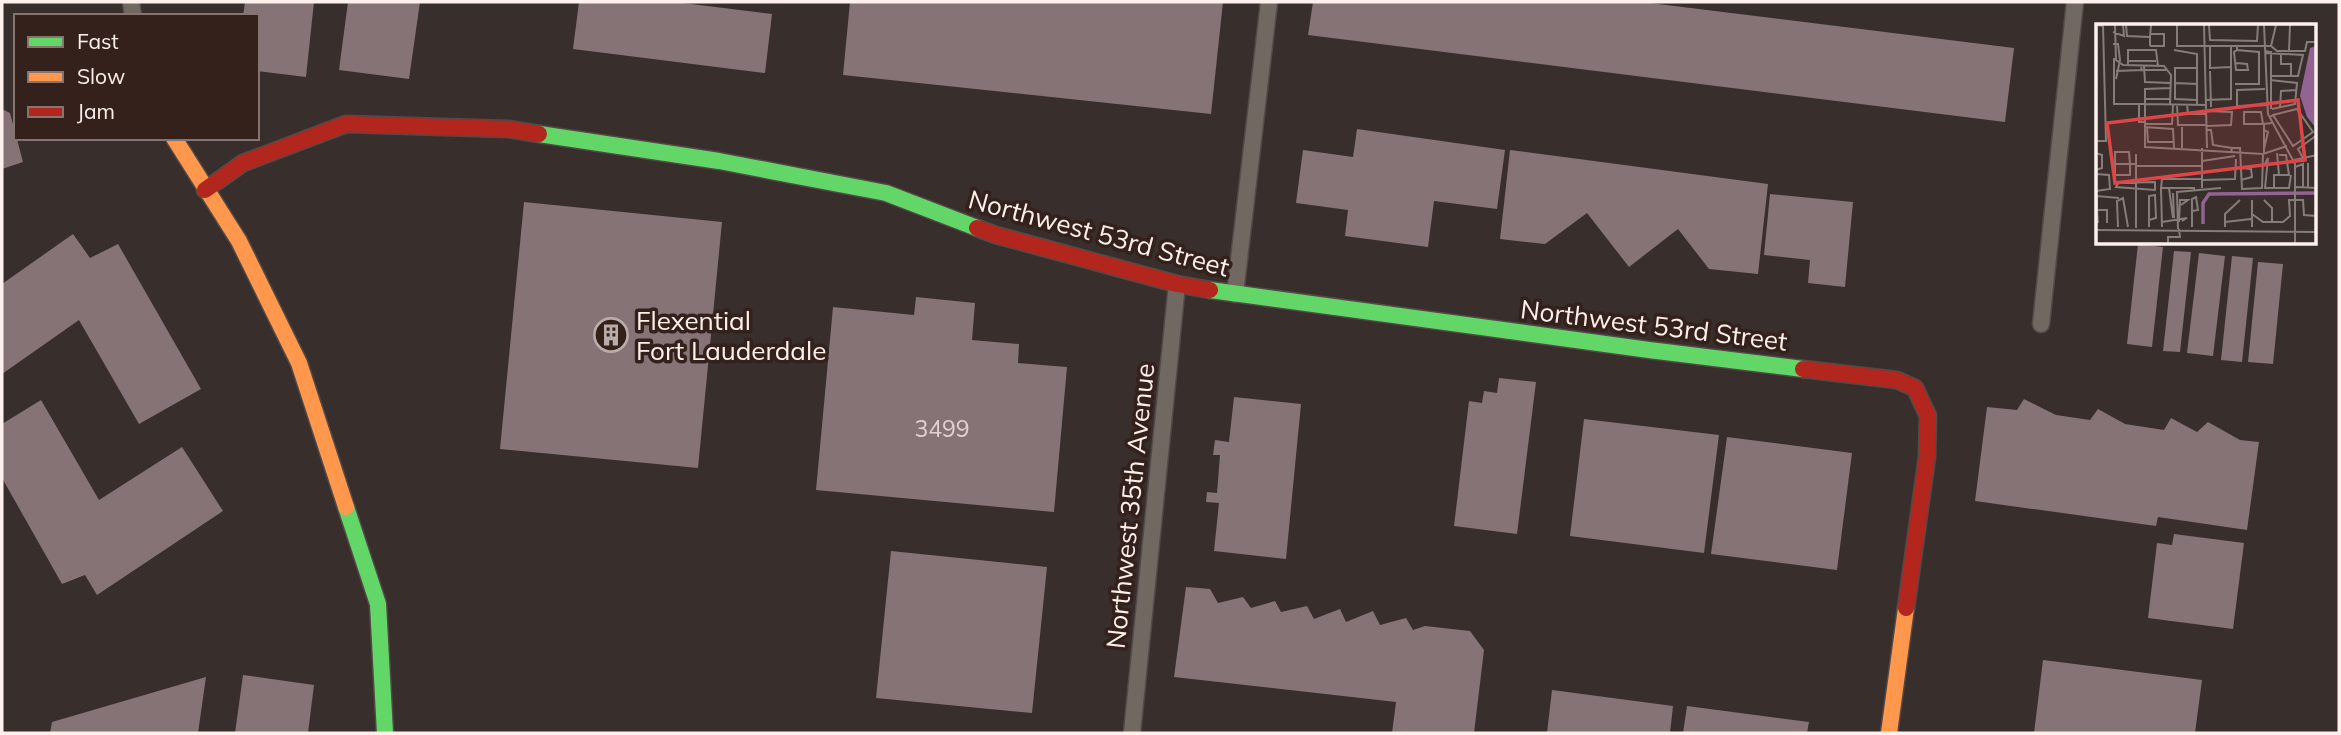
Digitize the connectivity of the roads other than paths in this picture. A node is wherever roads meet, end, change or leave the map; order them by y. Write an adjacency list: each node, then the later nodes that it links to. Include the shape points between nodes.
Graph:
1 (1269, 2): 6 (street)
2 (2074, 2): 7 (street)
3 (175, 140): 4 (street)
4 (205, 190): 5 (street, Northwest 53rd Street, via 243,163 346,124 508,129 719,161 886,193 996,235); 8 (street, via 239,241 299,363 378,604)
5 (1177, 284): 6 (street, Northwest 53rd Street); 9 (street, Northwest 35th Avenue)
6 (1235, 295): 10 (street, Northwest 53rd Street, via 1897,380 1915,388 1928,416 1927,457)
7 (2041, 324)
8 (386, 733)
9 (1132, 733)
10 (1889, 733)

